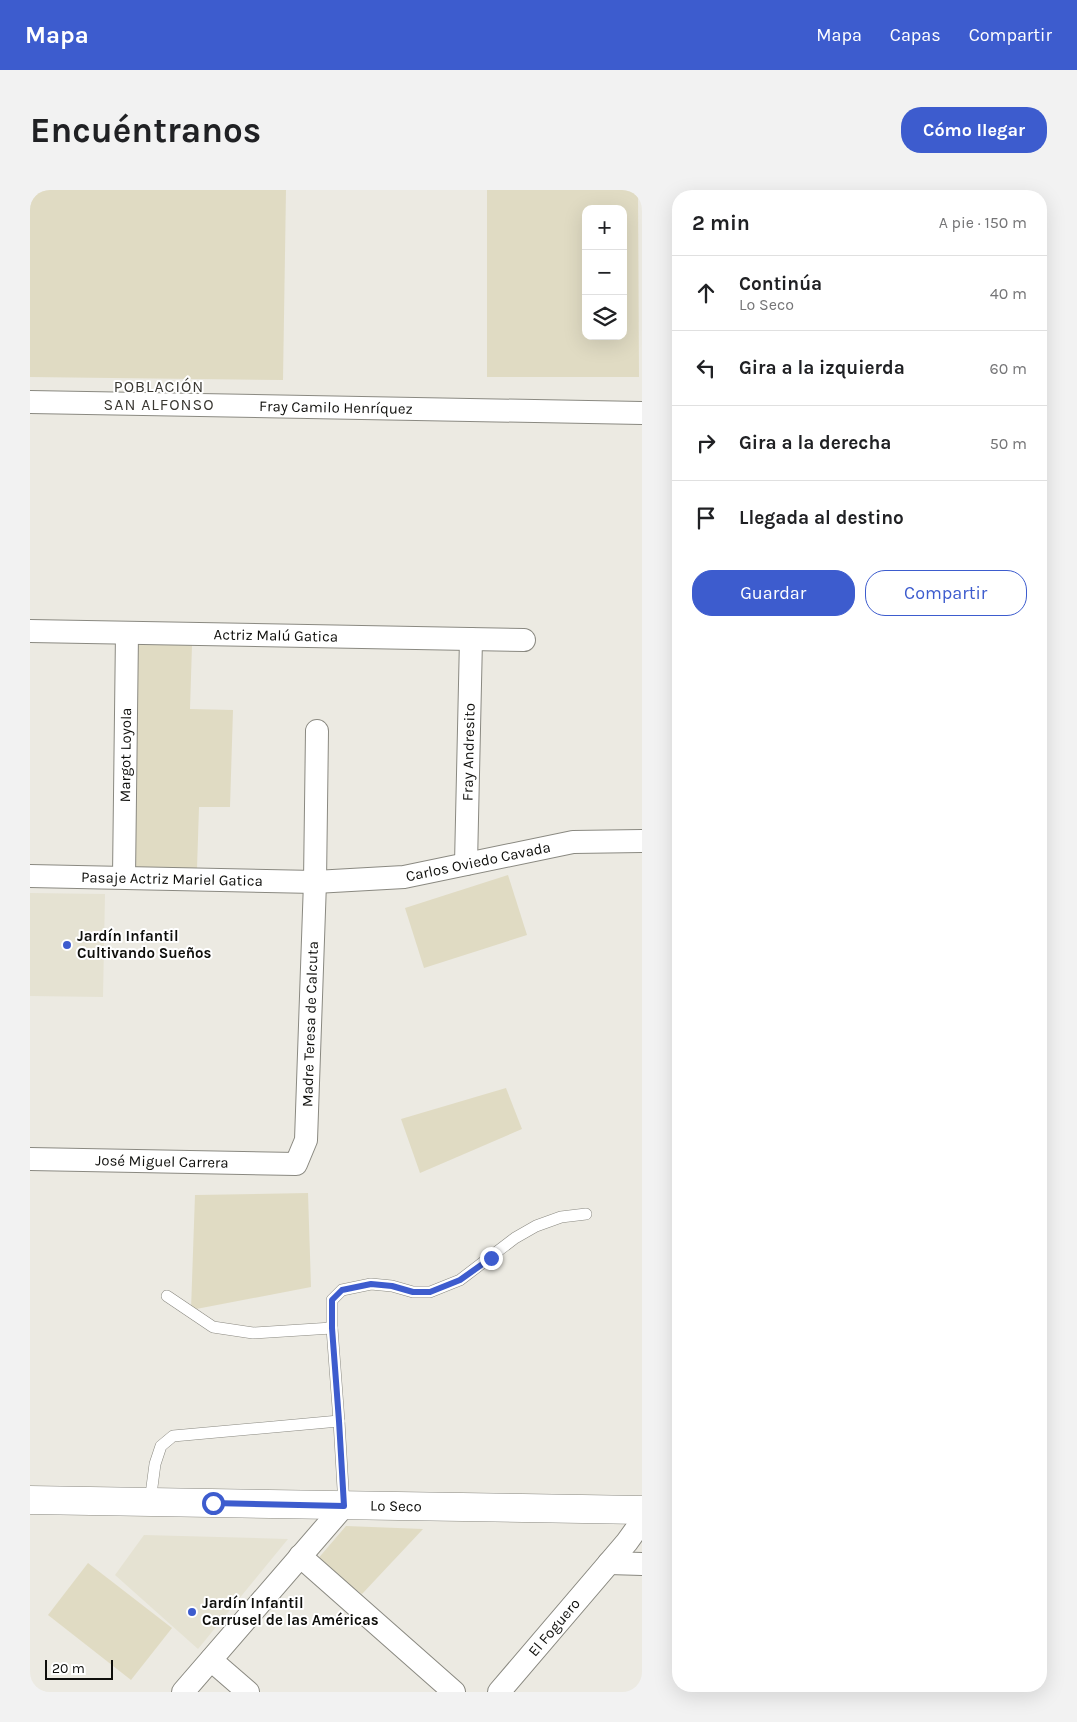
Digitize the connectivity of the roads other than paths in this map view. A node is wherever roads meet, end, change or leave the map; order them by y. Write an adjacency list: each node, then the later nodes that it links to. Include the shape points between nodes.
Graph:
1 (30, 402): 2 (street, Fray Camilo Henríquez)
2 (642, 413)
3 (30, 631): 4 (street, Actriz Malú Gatica)
4 (127, 633): 5 (street, Actriz Malú Gatica); 11 (street, Margot Loyola)
5 (472, 639): 6 (street, Actriz Malú Gatica); 9 (street, Fray Andresito)
6 (524, 640)
7 (317, 731): 12 (street, Madre Teresa de Calcuta)
8 (642, 841): 9 (street, Carlos Oviedo Cavada, via 573,842)
9 (466, 864): 12 (street, Carlos Oviedo Cavada, via 404,877)
10 (30, 876): 11 (street, Pasaje Actriz Mariel Gatica)
11 (124, 877): 12 (street, Pasaje Actriz Mariel Gatica)
12 (315, 882): 14 (street, Madre Teresa de Calcuta, via 306,1140)
13 (30, 1159): 14 (street, José Miguel Carrera)
14 (296, 1164)
15 (586, 1214): 17 (lane, via 561,1217 536,1226 460,1280 430,1292 371,1284 342,1290 332,1300)
16 (167, 1296): 17 (lane, via 213,1327 253,1333)
17 (332, 1328): 18 (lane)
18 (339, 1421): 20 (lane, via 172,1436 161,1446 155,1464); 21 (lane)
19 (30, 1500): 20 (main road, Lo Seco)
20 (150, 1502): 21 (main road, Lo Seco)
21 (344, 1506): 22 (main road, Lo Seco); 23 (street)
22 (642, 1512): 24 (street, El Foguero, via 637,1528)
23 (300, 1556): 26 (street); 29 (street)
24 (609, 1563): 25 (street); 30 (street, El Foguero)
25 (642, 1564)
26 (211, 1660): 27 (street); 28 (street)
27 (184, 1692)
28 (248, 1692)
29 (454, 1692)
30 (499, 1692)

